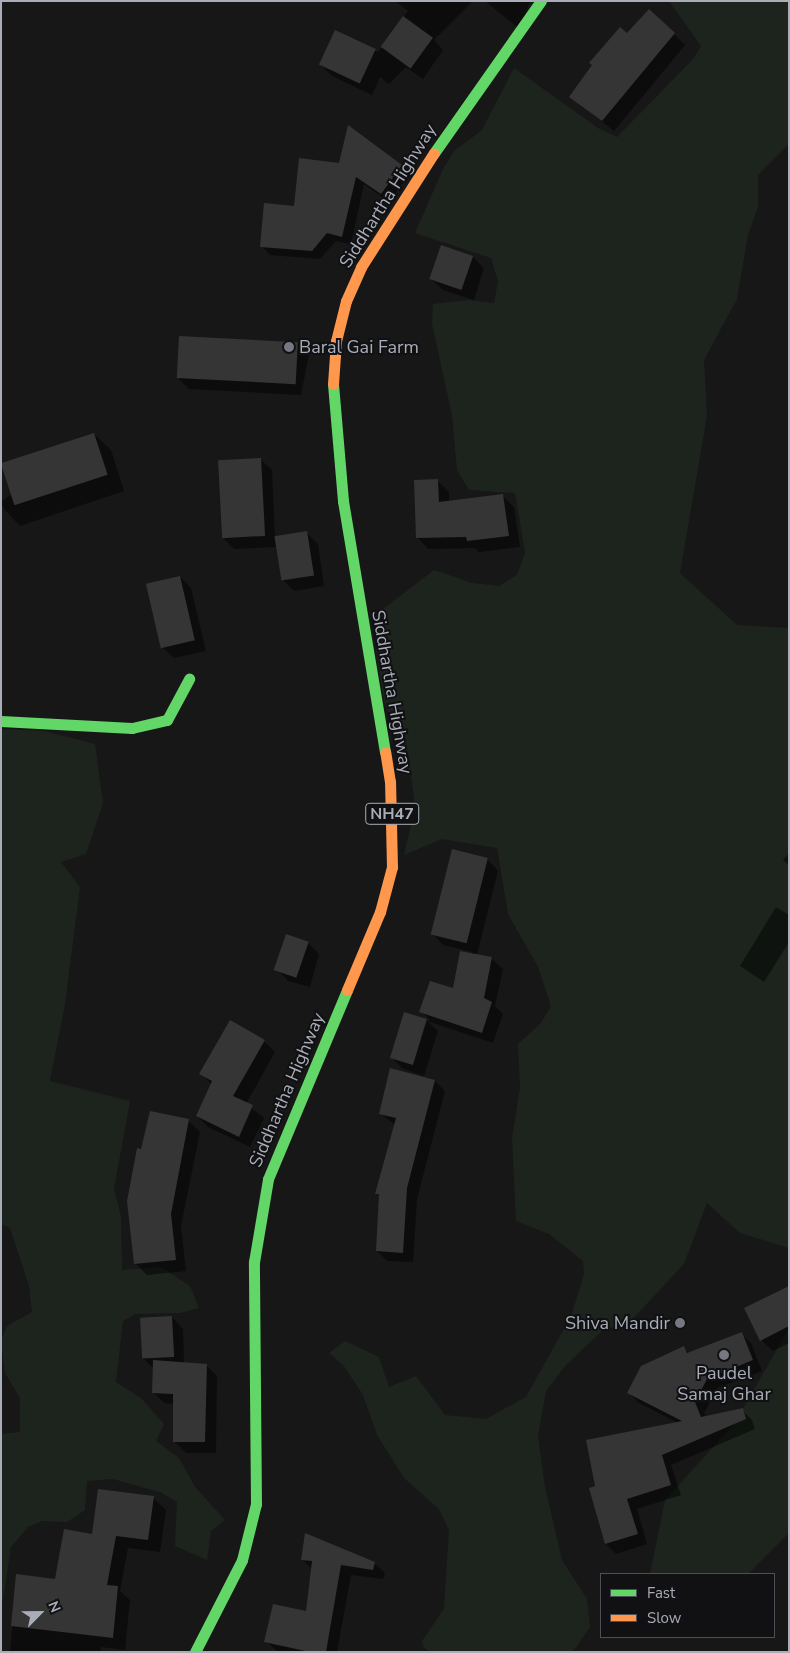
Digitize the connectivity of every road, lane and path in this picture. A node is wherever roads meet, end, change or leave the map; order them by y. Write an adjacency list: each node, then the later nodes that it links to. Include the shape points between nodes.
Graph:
1 (541, 1): 4 (main road, Siddhartha Highway / NH47, via 444,138 361,267 346,301 336,341 333,382 343,501 390,782 392,866 380,912 268,1179 254,1262 256,1504 242,1560)
2 (189, 679): 3 (main road, via 167,720 132,728)
3 (1, 721)
4 (195, 1652)

